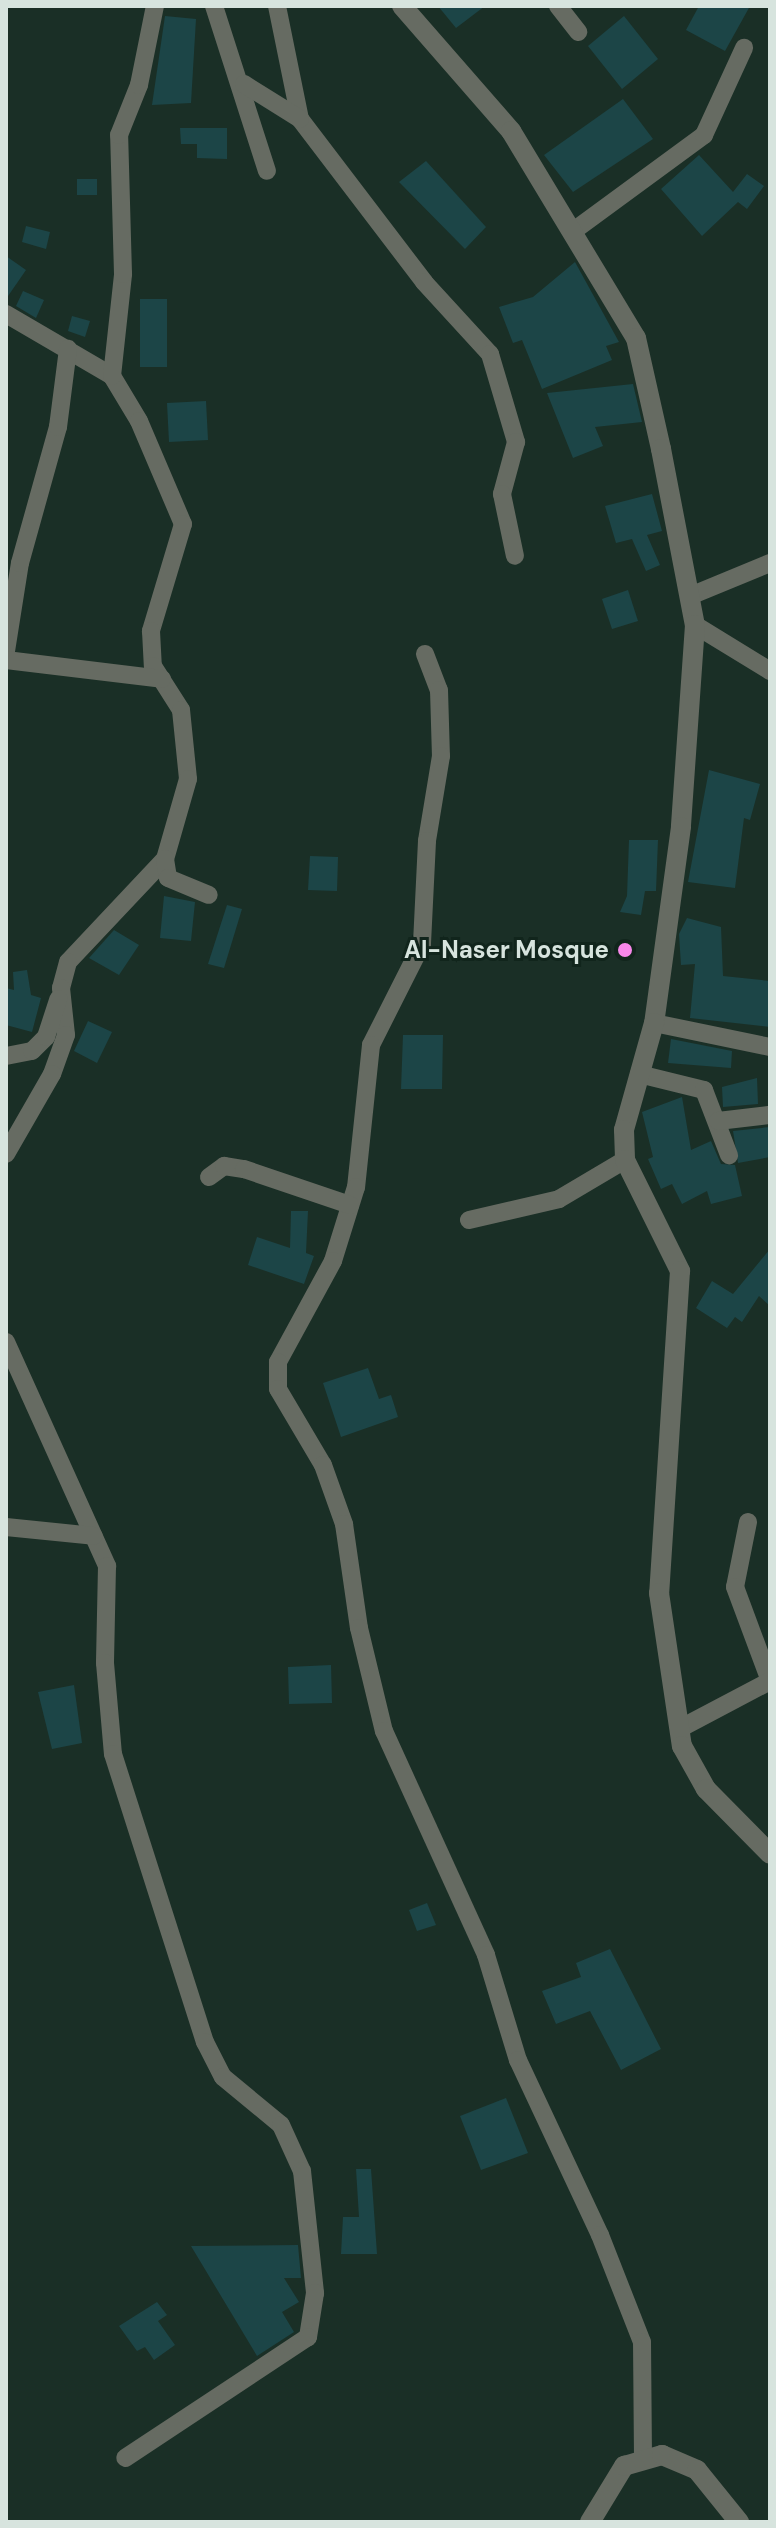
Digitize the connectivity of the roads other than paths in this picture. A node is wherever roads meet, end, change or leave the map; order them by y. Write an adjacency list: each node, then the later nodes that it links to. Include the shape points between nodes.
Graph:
1 (155, 6): 14 (street, via 139,85 119,135 123,274)
2 (214, 6): 8 (street)
3 (277, 6): 9 (street)
4 (402, 6): 11 (street, via 511,131)
5 (558, 6): 6 (street)
6 (578, 32)
7 (744, 48): 11 (street, via 704,135)
8 (244, 84): 9 (street); 10 (street)
9 (300, 119): 15 (street, via 424,282 490,354 516,442 502,494)
10 (267, 171)
11 (572, 232): 17 (street, via 636,338)
12 (6, 314): 13 (street)
13 (68, 349): 14 (street); 19 (street, via 58,427 20,563)
14 (112, 376): 23 (street, via 139,421 183,524 151,631 153,666)
15 (515, 556)
16 (770, 563): 17 (street)
17 (690, 596): 18 (street)
18 (695, 625): 22 (street); 27 (street, via 681,827)
19 (6, 651)
20 (425, 654): 37 (street, via 439,690 441,756 427,841 422,944 371,1045)
21 (6, 660): 23 (street)
22 (770, 671)
23 (162, 679): 24 (street, via 181,710 188,779)
24 (165, 859): 25 (street, via 168,878); 26 (street, via 81,943)
25 (209, 895)
26 (61, 988): 29 (street, via 46,1037 32,1051); 33 (street, via 66,1035 52,1074)
27 (654, 1023): 28 (street); 30 (street)
28 (770, 1047)
29 (6, 1056)
30 (639, 1074): 32 (street, via 704,1090); 35 (street, via 624,1130)
31 (769, 1115): 32 (street)
32 (718, 1121): 34 (street)
33 (6, 1154)
34 (729, 1155)
35 (625, 1160): 38 (street, via 559,1199); 44 (street, via 680,1271 659,1593)
36 (209, 1177): 37 (street, via 224,1166 244,1169)
37 (350, 1205): 46 (street, via 333,1261 278,1362 278,1389 323,1465 344,1524 359,1628 384,1731 486,1955 518,2060 600,2235 642,2342)
38 (469, 1220)
39 (6, 1342): 42 (street, via 27,1400)
40 (748, 1522): 43 (street, via 735,1587)
41 (6, 1527): 42 (street)
42 (94, 1536): 47 (street, via 107,1566 113,1754 205,2042 223,2077 281,2125 302,2171 315,2293 308,2337)
43 (770, 1681): 44 (street)
44 (679, 1729): 45 (street, via 706,1789)
45 (770, 1854)
46 (643, 2456): 48 (street, via 607,2486); 49 (street, via 662,2455 697,2470)
47 (125, 2458)
48 (590, 2522)
49 (738, 2522)

